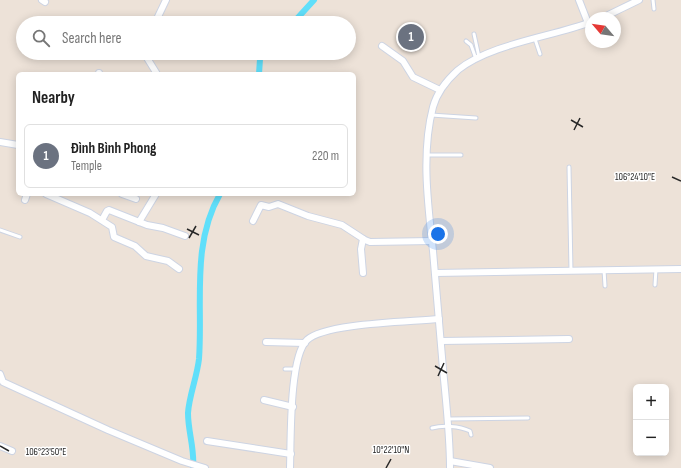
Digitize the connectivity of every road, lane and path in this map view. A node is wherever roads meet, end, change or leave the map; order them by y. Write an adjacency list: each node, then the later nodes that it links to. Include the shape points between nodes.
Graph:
1 (166, 0): 8 (street)
2 (579, 0): 7 (street)
3 (639, 0): 6 (street)
4 (653, 0): 5 (lane)
5 (654, 9)
6 (614, 12)
7 (585, 13)
8 (158, 16)
9 (585, 25): 11 (street)
10 (474, 34): 15 (lane)
11 (535, 40): 14 (lane); 15 (street)
12 (466, 41): 15 (lane, via 471,45)
13 (382, 46): 18 (street, via 403,61 413,77)
14 (540, 54)
15 (477, 58): 18 (street, via 450,78)
16 (148, 60): 17 (street)
17 (156, 72)
18 (440, 90): 19 (street)
19 (431, 115): 20 (lane); 23 (street)
20 (476, 118)
21 (0, 142): 22 (street)
22 (16, 144)
23 (428, 155): 24 (lane); 37 (street, via 428,205)
24 (461, 155)
25 (569, 167): 42 (lane)
26 (128, 196): 29 (street)
27 (155, 196): 32 (street)
28 (57, 197): 30 (street)
29 (136, 199)
30 (102, 220): 32 (street, via 108,210); 38 (street, via 113,229 114,237 135,246 146,256 168,260)
31 (253, 221): 36 (street, via 261,205 269,207 278,204 308,216 342,225)
32 (139, 222): 34 (street)
33 (0, 230): 35 (lane)
34 (185, 236)
35 (20, 237)
36 (363, 239): 37 (street, via 370,242); 43 (street)
37 (432, 241): 44 (street)
38 (179, 269)
39 (656, 269): 40 (street); 41 (street); 45 (lane)
40 (681, 269)
41 (604, 270): 42 (street); 46 (lane)
42 (571, 271): 44 (street)
43 (363, 272)
44 (435, 273): 47 (street)
45 (655, 285)
46 (605, 286)
47 (439, 319): 49 (street); 51 (street, via 341,328 316,334)
48 (569, 339): 49 (street)
49 (441, 341): 58 (street)
50 (266, 342): 51 (street)
51 (305, 343): 53 (street)
52 (285, 369): 53 (lane)
53 (295, 369): 56 (street)
54 (0, 374): 67 (street, via 2,382 108,430)
55 (264, 400): 56 (street)
56 (293, 407): 65 (street)
57 (528, 418): 58 (lane)
58 (448, 419): 59 (street)
59 (449, 427): 60 (lane); 61 (lane, via 468,430); 66 (street)
60 (432, 428)
61 (471, 435)
62 (207, 441): 65 (street)
63 (0, 446): 64 (street)
64 (12, 451)
65 (291, 454): 68 (street)
66 (450, 461): 69 (street); 70 (street)
67 (205, 468)
68 (290, 468)
69 (450, 468)
70 (490, 468)

